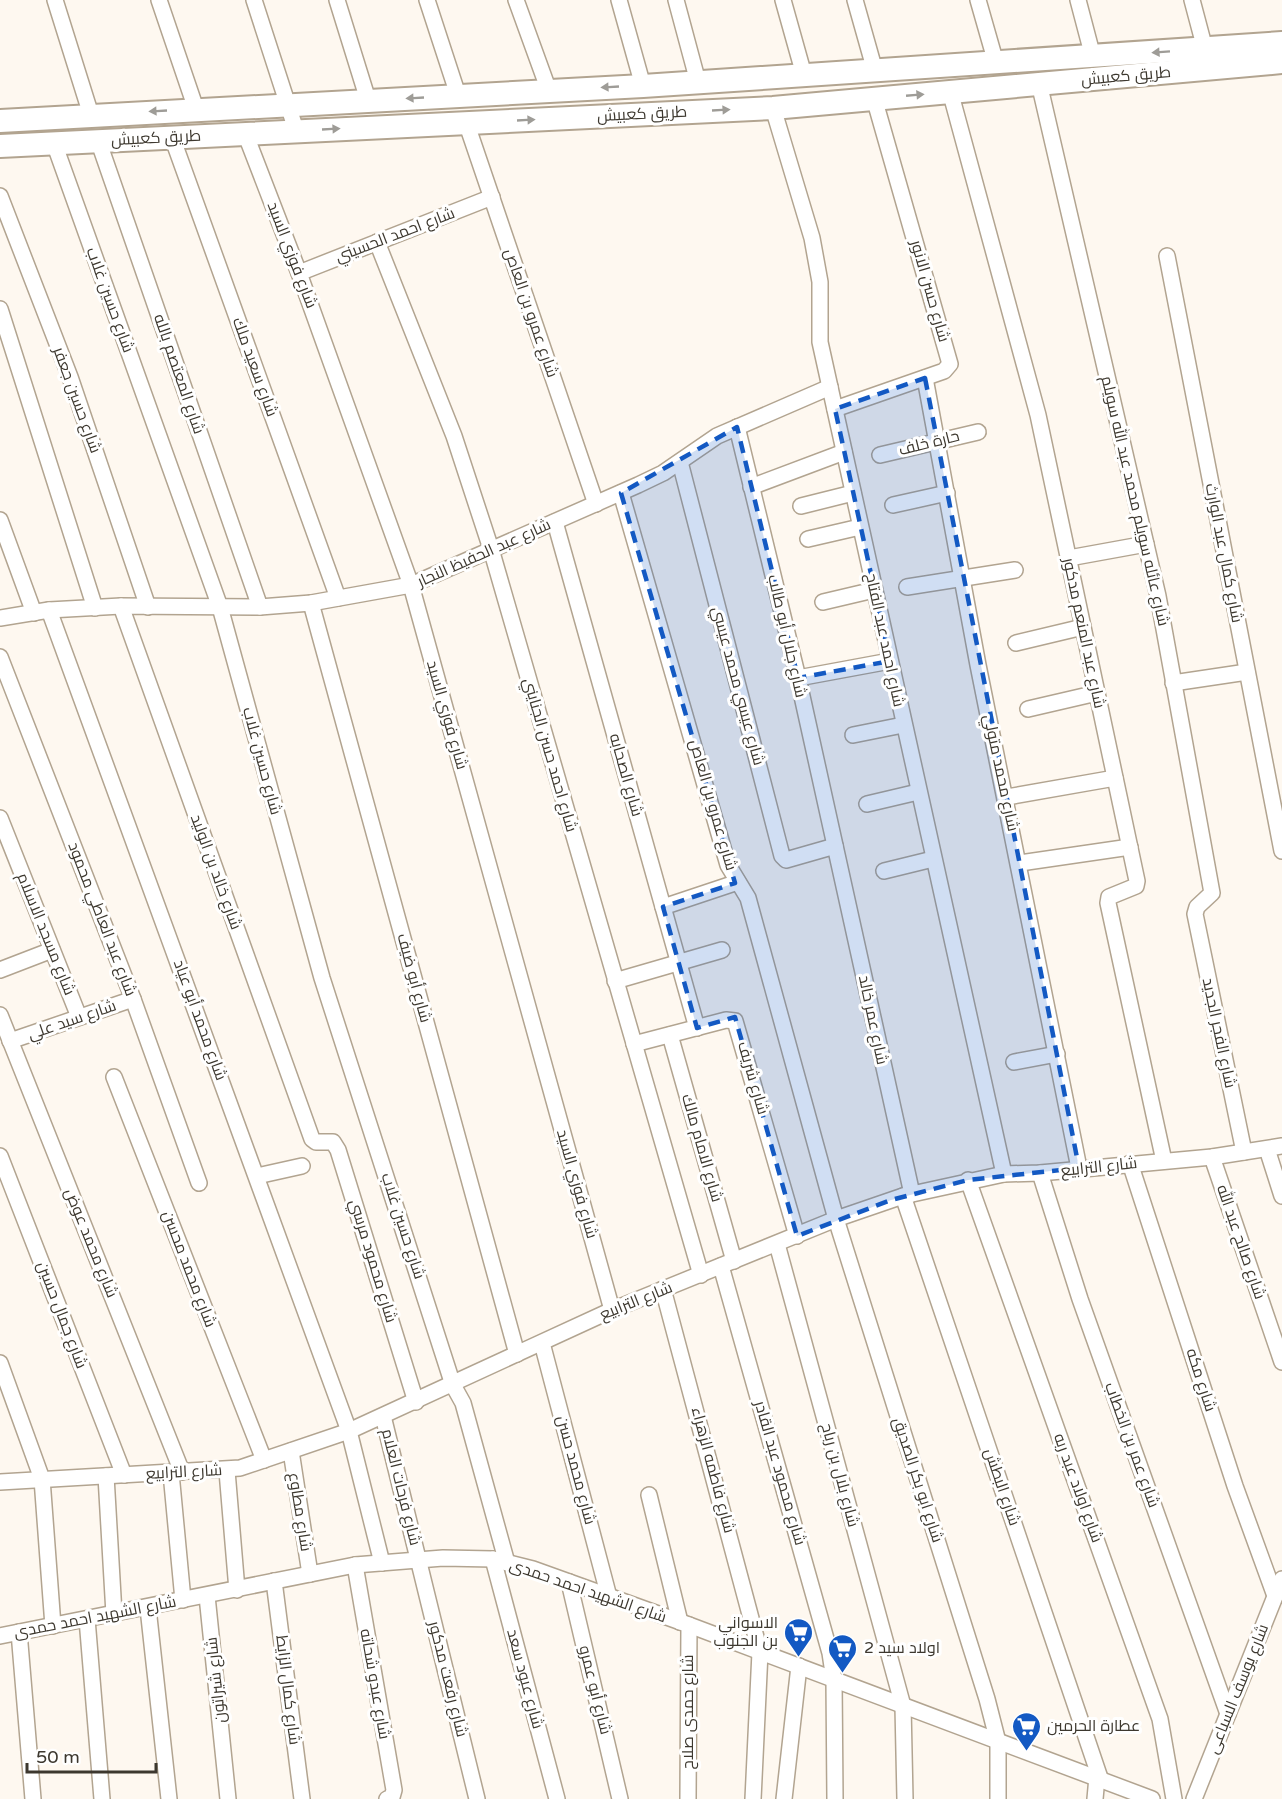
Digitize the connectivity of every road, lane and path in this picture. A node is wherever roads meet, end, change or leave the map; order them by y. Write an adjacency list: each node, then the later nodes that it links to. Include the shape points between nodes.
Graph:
1 (56, 0): 34 (street)
2 (159, 0): 33 (street)
3 (254, 0): 31 (street)
4 (338, 0): 29 (street)
5 (427, 0): 27 (street)
6 (516, 0): 25 (street)
7 (619, 0): 24 (street)
8 (676, 0): 22 (street)
9 (783, 0): 21 (street)
10 (855, 0): 19 (street)
11 (978, 0): 18 (street)
12 (1077, 0): 16 (street)
13 (1192, 0): 15 (street)
14 (1282, 43): 15 (street, طريق كعبيش)
15 (1205, 50): 16 (street, طريق كعبيش, one-way to 16)
16 (1093, 57): 18 (street, طريق كعبيش)
17 (1282, 62): 23 (street, طريق كعبيش)
18 (996, 63): 19 (street, طريق كعبيش)
19 (875, 71): 20 (street, طريق كعبيش)
20 (842, 73): 21 (street, طريق كعبيش); 30 (street)
21 (804, 75): 22 (street, طريق كعبيش)
22 (698, 82): 24 (street, طريق كعبيش)
23 (1039, 83): 26 (street, طريق كعبيش); 69 (street, شارع عائله سويلم محمد عبد الله سويلم)
24 (643, 86): 25 (street, طريق كعبيش, one-way to 25)
25 (549, 91): 27 (street, طريق كعبيش)
26 (950, 91): 28 (street, طريق كعبيش, one-way to 26); 71 (street, شارع عبد المنعم مدكور, via 1038,415)
27 (458, 96): 29 (street, طريق كعبيش, one-way to 29)
28 (874, 98): 30 (street, طريق كعبيش); 49 (street, شارع حسن الانور, via 950,359 948,368)
29 (368, 100): 31 (street, طريق كعبيش)
30 (845, 101): 32 (street, طريق كعبيش)
31 (289, 104): 33 (street, طريق كعبيش); 37 (street)
32 (773, 108): 36 (street, طريق كعبيش, one-way to 32); 50 (street, شارع احمد عبد الفتاح, via 812,238 820,282 820,342)
33 (196, 109): 34 (street, طريق كعبيش, one-way to 34)
34 (91, 115): 35 (street, طريق كعبيش)
35 (0, 121)
36 (466, 123): 37 (street, طريق كعبيش, one-way to 36); 44 (street, شارع عمرو بن العاص)
37 (296, 130): 38 (street, طريق كعبيش)
38 (245, 133): 39 (street, طريق كعبيش); 47 (street, شارع فوزي السيد)
39 (172, 137): 40 (street, طريق كعبيش); 77 (street, شارع سعيد ملك)
40 (98, 140): 41 (street, طريق كعبيش); 82 (street, شارع المعتصم بالله)
41 (54, 143): 42 (street, طريق كعبيش); 84 (street, شارع حسين غلاب)
42 (0, 146)
43 (0, 196): 81 (street, شارع حسين جعفر, via 70,377)
44 (492, 197): 45 (street, شارع احمد الحسيني); 62 (street, شارع عمرو بن العاص)
45 (377, 242): 47 (street, شارع احمد الحسيني); 70 (street, شارع احمد حسن الجنايني, via 454,436)
46 (1167, 256): 91 (street, شارع كمال عبد الوارث)
47 (299, 273): 74 (street, شارع فوزي السيد)
48 (0, 309): 83 (street)
49 (925, 378): 51 (street, شارع حسن الانور); 54 (street, شارع محمد متولي)
50 (830, 387): 51 (street, شارع احمد عبد الفتاح); 52 (street, شارع عبد الحفيظ النجار)
51 (835, 410): 55 (street, شارع احمد عبد الفتاح)
52 (737, 427): 57 (street, شارع عبد الحفيظ النجار); 58 (street, شارع جلال أبو طالب)
53 (978, 432): 54 (street, حارة خلف)
54 (937, 441): 56 (street, حارة خلف); 61 (street, شارع محمد متولي)
55 (844, 452): 58 (street); 60 (street, شارع احمد عبد الفتاح)
56 (880, 455)
57 (680, 462): 59 (street, شارع عبد الحفيظ النجار); 103 (street, شارع عيسي محمد عيسي, via 782,856 786,860)
58 (752, 487): 92 (street, شارع جلال أبو طالب)
59 (621, 493): 62 (street, شارع عبد الحفيظ النجار); 109 (street, شارع عمرو بن العاص, via 728,865)
60 (853, 494): 64 (street); 67 (street, شارع احمد عبد الفتاح)
61 (947, 494): 63 (street); 73 (street, شارع محمد متولي)
62 (596, 504): 66 (street, شارع عبد الحفيظ النجار)
63 (893, 505)
64 (801, 506)
65 (0, 520): 85 (street, شارع محمد أبو عياد)
66 (555, 522): 70 (street, شارع عبد الحفيظ النجار); 110 (street, شارع الصحابه)
67 (860, 527): 68 (street); 76 (street, شارع احمد عبد الفتاح)
68 (808, 539)
69 (1146, 544): 71 (street); 93 (street, شارع عائله سويلم محمد عبد الله سويلم)
70 (491, 549): 74 (street, شارع عبد الحفيظ النجار); 116 (street, شارع احمد حسن الجنايني)
71 (1069, 558): 87 (street, شارع عبد المنعم مدكور)
72 (1015, 570): 73 (street)
73 (962, 578): 75 (street); 100 (street, شارع محمد متولي)
74 (411, 585): 77 (street, شارع عبد الحفيظ النجار); 149 (street, شارع فوزي السيد)
75 (907, 587)
76 (874, 590): 78 (street); 90 (street, شارع احمد عبد الفتاح)
77 (339, 598): 79 (street, شارع عبد الحفيظ النجار)
78 (824, 602)
79 (311, 603): 82 (street, شارع عبد الحفيظ النجار); 151 (street, شارع أبو ضيف)
80 (121, 606): 81 (street, شارع عبد الحفيظ النجار); 83 (street, شارع عبد الحفيظ النجار); 127 (street, شارع خالد بن الوليد)
81 (148, 607): 84 (street, شارع عبد الحفيظ النجار)
82 (260, 607): 84 (street, شارع عبد الحفيظ النجار)
83 (95, 608): 85 (street, شارع عبد الحفيظ النجار)
84 (220, 608): 154 (street, شارع حسين غلاب, via 322,978)
85 (42, 612): 86 (street, شارع عبد الحفيظ النجار); 138 (street, شارع محمد أبو عياد)
86 (0, 618)
87 (1083, 627): 88 (street); 94 (street, شارع عبد المنعم مدكور)
88 (1016, 643)
89 (0, 657): 117 (street, شارع عبد العاطي محمود)
90 (890, 661): 92 (street); 96 (street, شارع احمد عبد الفتاح)
91 (1247, 672): 93 (street); 105 (street, شارع كمال عبد الوارث)
92 (798, 678): 103 (street, شارع جلال أبو طالب)
93 (1173, 683): 111 (street, شارع عائله سويلم محمد عبد الله سويلم, via 1212,893)
94 (1097, 693): 95 (street); 98 (street, شارع عبد المنعم مدكور)
95 (1028, 709)
96 (903, 725): 97 (street); 99 (street, شارع احمد عبد الفتاح)
97 (853, 735)
98 (1115, 778): 100 (street); 104 (street, شارع عبد المنعم مدكور)
99 (918, 792): 101 (street); 106 (street, شارع احمد عبد الفتاح)
100 (1007, 797): 107 (street, شارع محمد متولي)
101 (867, 804)
102 (0, 818): 112 (street, شارع مسجد الاسلام)
103 (835, 846): 141 (street, شارع عمر خالد)
104 (1130, 847): 107 (street); 132 (street, شارع عبد المنعم مدكور, via 1137,884 1109,897 1108,903)
105 (1282, 851)
106 (933, 859): 108 (street); 136 (street, شارع احمد عبد الفتاح)
107 (1020, 863): 124 (street, شارع محمد متولي)
108 (884, 871)
109 (738, 882): 110 (street); 143 (street, شارع عمرو بن العاص, via 748,898)
110 (663, 907): 114 (street, شارع الصحابه)
111 (1195, 914): 129 (street, شارع الفجر الجديد)
112 (52, 950): 115 (street); 119 (street, شارع مسجد الاسلام)
113 (722, 950): 114 (street)
114 (679, 963): 116 (street); 120 (street, شارع الصحابه)
115 (0, 970)
116 (615, 981): 123 (street, شارع احمد حسن الجنايني)
117 (133, 999): 119 (street, شارع سيد علي); 140 (street, شارع عبد العاطي محمود)
118 (0, 1015): 122 (street, شارع محمد عوض)
119 (79, 1017): 122 (street, شارع سيد علي)
120 (697, 1028): 121 (street, شارع شريف); 144 (street, شارع شريف, via 726,1020 733,1020 738,1026)
121 (670, 1035): 123 (street, شارع شريف); 146 (street, شارع الامام مالك)
122 (10, 1041): 161 (street, شارع محمد عوض)
123 (634, 1044): 147 (street, شارع احمد حسن الجنايني)
124 (1057, 1054): 125 (street); 135 (street, شارع محمد متولي)
125 (1014, 1062)
126 (114, 1077): 159 (street, شارع محمد محسن)
127 (312, 1139): 155 (street, شارع محمود مرسي, via 333,1142 338,1150)
128 (1274, 1148): 129 (street, شارع الترابيع); 142 (street)
129 (1244, 1152): 131 (street, شارع الترابيع)
130 (0, 1156): 162 (street, شارع جمال حسين)
131 (1212, 1157): 132 (street, شارع الترابيع); 153 (street, شارع صالح عبد الله)
132 (1164, 1161): 133 (street, شارع الترابيع)
133 (1130, 1163): 135 (street, شارع الترابيع); 177 (street, شارع مكه, via 1235,1486)
134 (302, 1166): 138 (street)
135 (1079, 1168): 137 (street, شارع الترابيع)
136 (1004, 1173): 137 (street, شارع الترابيع); 139 (street, شارع الترابيع)
137 (1040, 1173): 191 (street, شارع عمر بن الخطاب, via 1080,1299)
138 (257, 1176): 157 (street, شارع محمد أبو عياد)
139 (968, 1180): 141 (street, شارع الترابيع); 211 (street, شارع اولاد عبد ربه, via 1160,1719)
140 (199, 1183)
141 (908, 1195): 143 (street, شارع الترابيع); 193 (street, شارع البطش)
142 (1282, 1196)
143 (836, 1219): 144 (street, شارع الترابيع); 192 (street, شارع ابو بكر الصديق)
144 (797, 1236): 145 (street, شارع الترابيع)
145 (777, 1244): 146 (street, شارع الترابيع); 190 (street, شارع بلال بن رباح)
146 (727, 1264): 147 (street, شارع الترابيع); 189 (street, شارع محمود عبد القادر, via 820,1612)
147 (701, 1275): 148 (street, شارع الترابيع)
148 (663, 1289): 149 (street, شارع الترابيع); 187 (street, شارع فاطمه الزهراء)
149 (612, 1310): 150 (street, شارع الترابيع)
150 (542, 1343): 151 (street, شارع الترابيع); 178 (street, شارع محمد حسن)
151 (518, 1354): 154 (street, شارع الترابيع)
152 (0, 1362): 164 (street)
153 (1282, 1362)
154 (453, 1385): 155 (street, شارع الترابيع); 168 (street, شارع حسين غلاب, via 463,1403)
155 (416, 1401): 156 (street, شارع الترابيع)
156 (383, 1416): 157 (street, شارع الترابيع); 167 (street, شارع فرحات العلام)
157 (349, 1431): 158 (street, شارع الترابيع); 169 (street, شارع محمد أبو عياد)
158 (291, 1451): 159 (street, شارع الترابيع); 171 (street, شارع مطاوع)
159 (264, 1460): 160 (street, شارع الترابيع)
160 (226, 1471): 161 (street, شارع الترابيع); 175 (street)
161 (177, 1472): 162 (street, شارع الترابيع); 179 (street, شارع محمد عوض)
162 (124, 1475): 163 (street, شارع الترابيع)
163 (106, 1476): 164 (street, شارع الترابيع); 181 (street)
164 (42, 1479): 165 (street, شارع الترابيع); 184 (street)
165 (0, 1482)
166 (649, 1494): 183 (street, شارع حمدى صلاح)
167 (419, 1559): 168 (street, شارع الشهيد احمد حمدى, via 471,1557); 169 (street, شارع الشهيد احمد حمدى); 200 (street, شارع رفعت مدكور)
168 (500, 1561): 174 (street, شارع الشهيد احمد حمدى); 201 (street, شارع عبود سعد)
169 (382, 1563): 170 (street, شارع الشهيد احمد حمدى)
170 (355, 1565): 171 (street, شارع الشهيد احمد حمدى); 199 (street, شارع عبدو شحاته, via 394,1790)
171 (310, 1574): 173 (street, شارع الشهيد احمد حمدى)
172 (1282, 1579): 177 (street, شارع يوسف السباعى)
173 (274, 1581): 175 (street, شارع الشهيد احمد حمدى); 198 (street, شارع كمال الزايط)
174 (569, 1582): 178 (street, شارع الشهيد احمد حمدى); 202 (street, شارع أبو عمرو)
175 (237, 1590): 176 (street, شارع الشهيد احمد حمدى)
176 (207, 1596): 179 (street, شارع الشهيد احمد حمدى); 197 (street, شارع شيراتون)
177 (1275, 1596): 191 (street, شارع يوسف السباعى)
178 (609, 1597): 183 (street, شارع الشهيد احمد حمدى)
179 (183, 1600): 180 (street, شارع الشهيد احمد حمدى)
180 (148, 1608): 181 (street, شارع الشهيد احمد حمدى); 196 (street)
181 (114, 1614): 182 (street, شارع الشهيد احمد حمدى)
182 (87, 1619): 184 (street, شارع الشهيد احمد حمدى); 195 (street)
183 (684, 1624): 187 (street, شارع الشهيد احمد حمدى); 203 (street, شارع حمدى صلاح)
184 (53, 1626): 185 (street, شارع الشهيد احمد حمدى)
185 (19, 1632): 186 (street, شارع الشهيد احمد حمدى); 194 (street)
186 (0, 1636)
187 (760, 1652): 188 (street, شارع الشهيد احمد حمدى); 204 (street, شارع فاطمه الزهراء)
188 (799, 1666): 189 (street, شارع الشهيد احمد حمدى); 205 (street)
189 (834, 1680): 190 (street, شارع الشهيد احمد حمدى); 206 (street)
190 (903, 1706): 192 (street, شارع الشهيد احمد حمدى); 207 (street, شارع بلال بن رباح)
191 (1228, 1714): 212 (street, شارع يوسف السباعى)
192 (998, 1742): 193 (street, شارع الشهيد احمد حمدى); 208 (street)
193 (1098, 1778): 209 (street); 210 (street, شارع الشهيد احمد حمدى)
194 (33, 1799)
195 (102, 1799)
196 (169, 1799)
197 (228, 1799)
198 (302, 1799)
199 (387, 1799)
200 (477, 1799)
201 (556, 1799)
202 (620, 1799)
203 (688, 1799)
204 (753, 1799)
205 (784, 1799)
206 (835, 1799)
207 (905, 1799)
208 (998, 1799)
209 (1095, 1799)
210 (1152, 1799)
211 (1174, 1799)
212 (1194, 1799)

